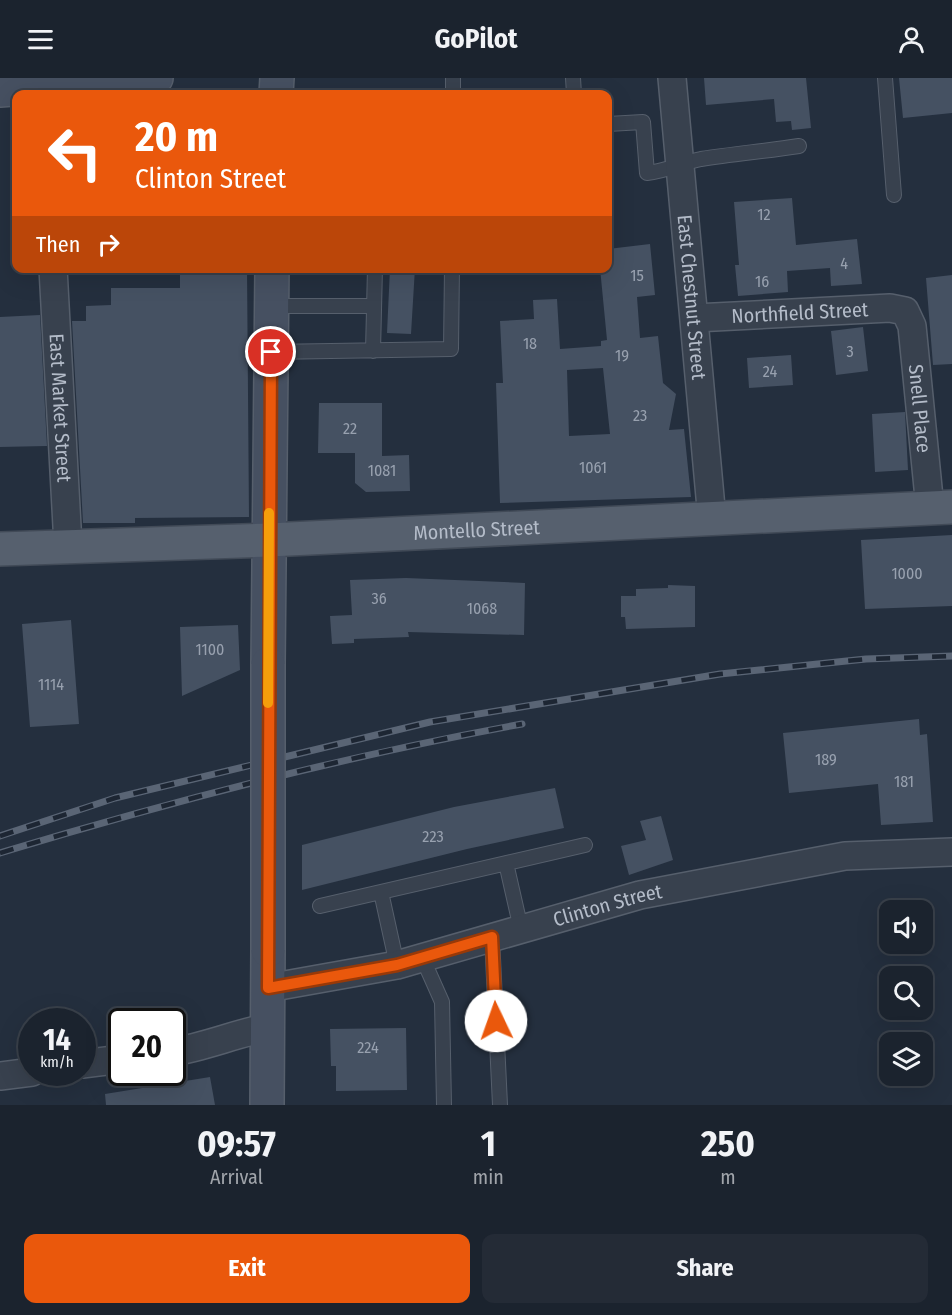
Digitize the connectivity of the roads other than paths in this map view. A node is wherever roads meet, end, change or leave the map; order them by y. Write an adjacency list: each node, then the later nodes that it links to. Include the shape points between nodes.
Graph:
1 (156, 78): 4 (street)
2 (672, 78): 8 (street, East Chestnut Street)
3 (885, 78): 9 (lane)
4 (43, 86): 5 (street)
5 (0, 90)
6 (612, 124): 8 (lane, via 643,122 647,173)
7 (799, 146): 8 (lane)
8 (681, 163): 17 (street, East Chestnut Street)
9 (894, 195)
10 (53, 273): 23 (street, East Market Street)
11 (272, 273): 14 (street)
12 (375, 273): 15 (lane)
13 (452, 273): 18 (lane, via 451,349)
14 (271, 306): 15 (lane); 19 (street)
15 (374, 306): 18 (lane)
16 (905, 312): 17 (street, Northfield Street, via 890,308); 20 (street, Snell Place, via 912,326)
17 (695, 318): 21 (street, East Chestnut Street)
18 (373, 351): 19 (lane)
19 (271, 352): 22 (street)
20 (941, 508): 21 (main road, Montello Street)
21 (712, 519): 22 (main road, Montello Street)
22 (269, 540): 23 (main road, Montello Street); 33 (street, bridge)
23 (68, 545): 24 (main road, Montello Street)
24 (0, 549)
25 (585, 845): 27 (lane)
26 (952, 852): 30 (street, Clinton Street, via 845,856 640,895)
27 (506, 863): 28 (lane); 30 (lane)
28 (381, 892): 29 (lane); 32 (lane)
29 (320, 906)
30 (521, 929): 31 (street, Clinton Street)
31 (492, 937): 32 (street, Clinton Street); 40 (lane)
32 (410, 961): 33 (street, Clinton Street); 39 (lane, via 442,1002)
33 (268, 988): 34 (street)
34 (266, 1028): 35 (street); 38 (street)
35 (186, 1050)
36 (18, 1074): 37 (street)
37 (0, 1076)
38 (267, 1105)
39 (444, 1105)
40 (500, 1105)

